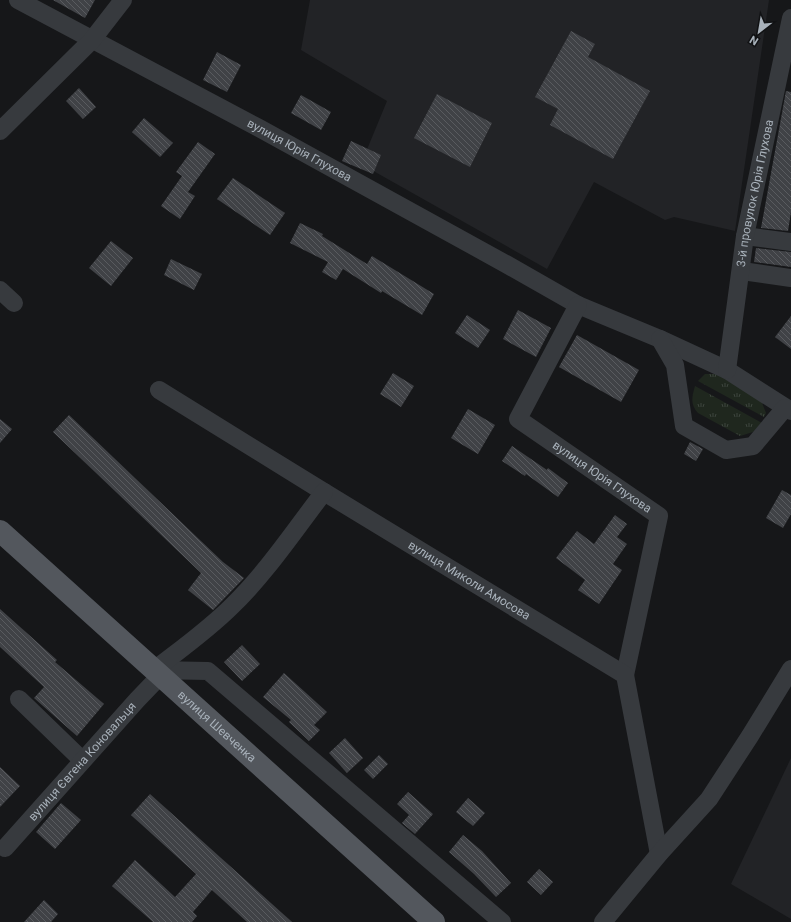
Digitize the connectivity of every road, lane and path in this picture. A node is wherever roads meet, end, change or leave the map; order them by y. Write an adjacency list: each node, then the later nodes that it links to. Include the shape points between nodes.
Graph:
1 (18, 0): 4 (street, вулиця Юрія Глухова)
2 (123, 0): 4 (street)
3 (791, 18): 5 (street, 3-й провулок Юрія Глухова)
4 (92, 40): 6 (street); 13 (street, вулиця Юрія Глухова)
5 (786, 62): 7 (street, 3-й провулок Юрія Глухова)
6 (0, 131)
7 (746, 236): 8 (street); 9 (street, 3-й провулок Юрія Глухова)
8 (791, 242)
9 (742, 271): 10 (street); 15 (street, 3-й провулок Юрія Глухова)
10 (791, 278)
11 (0, 290): 12 (street)
12 (14, 302)
13 (578, 305): 14 (street, вулиця Юрія Глухова); 22 (street, вулиця Юрія Глухова, via 518,419 659,516)
14 (660, 339): 15 (street, вулиця Юрія Глухова); 17 (street, via 676,365 684,426 726,450 753,446)
15 (727, 370): 17 (street, вулиця Юрія Глухова)
16 (160, 390): 18 (street, вулиця Миколи Амосова)
17 (788, 409)
18 (324, 492): 21 (street, вулиця Євгена Коновальця, via 237,601); 22 (street, вулиця Миколи Амосова)
19 (0, 531): 21 (main road, вулиця Шевченка)
20 (791, 669): 26 (street, via 709,799)
21 (157, 673): 24 (street, вулиця Євгена Коновальця); 27 (main road, вулиця Шевченка); 28 (street, via 208,671)
22 (625, 675): 26 (street)
23 (19, 700): 24 (street)
24 (82, 760): 25 (street, вулиця Євгена Коновальця)
25 (5, 848)
26 (659, 854): 29 (street)
27 (434, 922)
28 (502, 922)
29 (603, 922)

